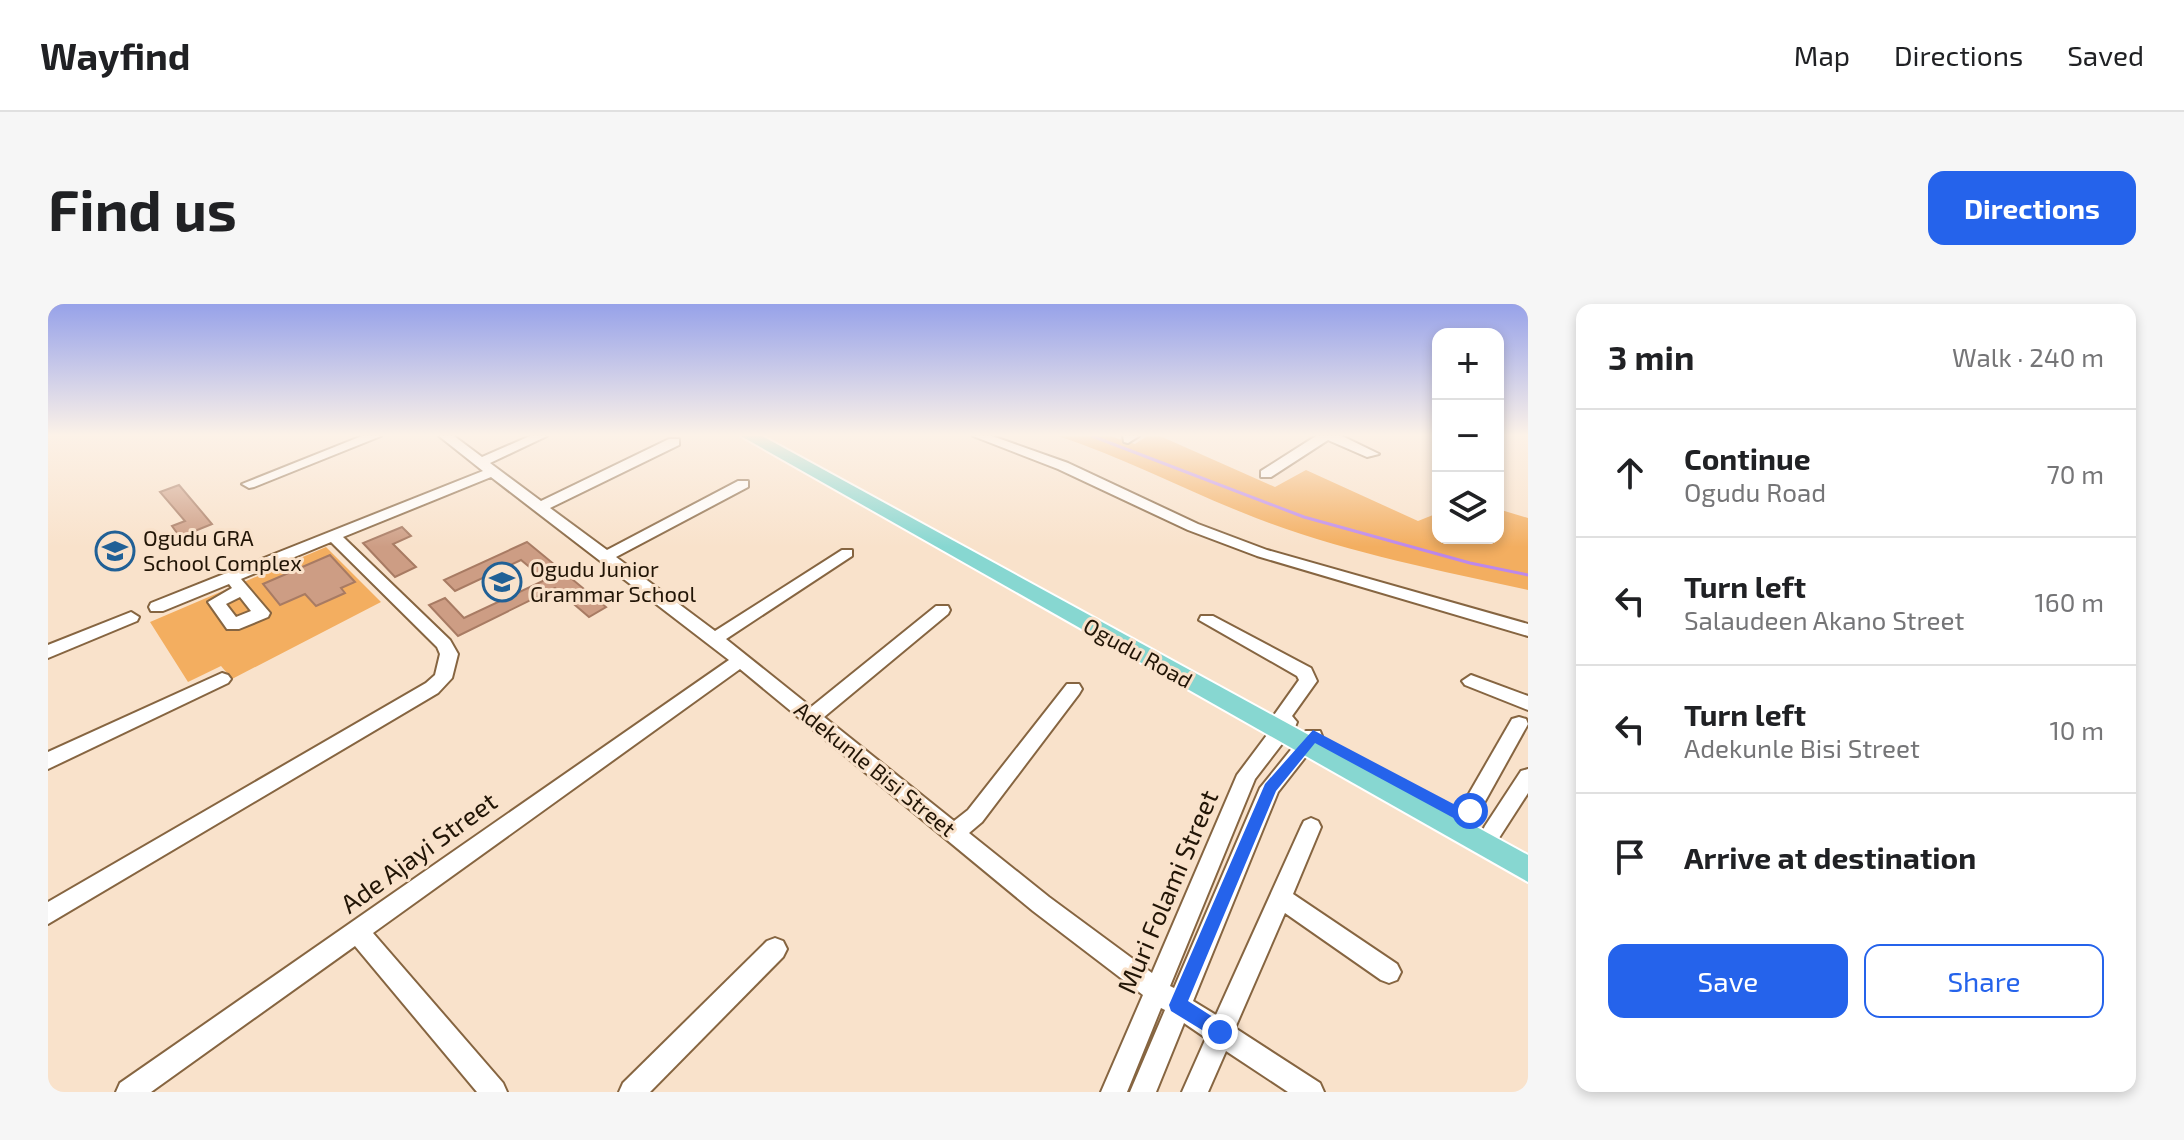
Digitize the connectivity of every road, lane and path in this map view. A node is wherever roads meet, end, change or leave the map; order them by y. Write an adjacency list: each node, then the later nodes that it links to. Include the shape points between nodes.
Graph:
1 (278, 473): 8 (street)
2 (473, 473): 11 (street)
3 (493, 473): 10 (street, Adekunle Bisi Street)
4 (611, 473): 10 (street)
5 (817, 473): 27 (main road, Ogudu Road)
6 (835, 473): 27 (main road, Ogudu Road)
7 (1077, 473): 18 (street, via 1262,553)
8 (249, 484)
9 (743, 484): 13 (street)
10 (539, 508): 13 (street, Adekunle Bisi Street)
11 (333, 536): 14 (street, via 237,584); 39 (street, via 444,644 449,654 443,678)
12 (847, 553): 19 (street)
13 (605, 557): 19 (street, Adekunle Bisi Street)
14 (157, 607)
15 (942, 610): 26 (street)
16 (131, 617): 20 (street)
17 (1207, 620): 27 (street, Muri Folami Street, via 1305,672 1308,681)
18 (1528, 630)
19 (715, 639): 21 (street, Adekunle Bisi Street)
20 (48, 652)
21 (741, 660): 26 (street, Adekunle Bisi Street); 40 (street, Ade Ajayi Street)
22 (222, 679): 30 (street)
23 (1471, 681): 25 (street)
24 (1073, 689): 35 (street, via 975,816)
25 (1528, 703)
26 (812, 717): 35 (street, Adekunle Bisi Street)
27 (1283, 724): 29 (main road, Ogudu Road); 43 (street, Muri Folami Street, via 1247,775)
28 (1519, 724): 32 (street)
29 (1309, 741): 32 (main road, Ogudu Road); 37 (main road, Ogudu Road); 43 (street, via 1270,788)
30 (48, 761)
31 (1528, 777): 34 (street)
32 (1466, 817): 34 (main road, Ogudu Road)
33 (1311, 827): 38 (street)
34 (1492, 832): 36 (main road, Ogudu Road)
35 (953, 833): 43 (street, Adekunle Bisi Street)
36 (1528, 851)
37 (1528, 869)
38 (1282, 899): 42 (street); 44 (street)
39 (50, 909)
40 (358, 932): 45 (street, Ade Ajayi Street); 46 (street)
41 (775, 949): 47 (street)
42 (1389, 972)
43 (1167, 998): 44 (street, Adekunle Bisi Street); 48 (street, Muri Folami Street); 49 (street)
44 (1220, 1032): 50 (street); 51 (street, Adekunle Bisi Street)
45 (129, 1092)
46 (494, 1092)
47 (632, 1092)
48 (1114, 1092)
49 (1143, 1092)
50 (1195, 1092)
51 (1311, 1092)

